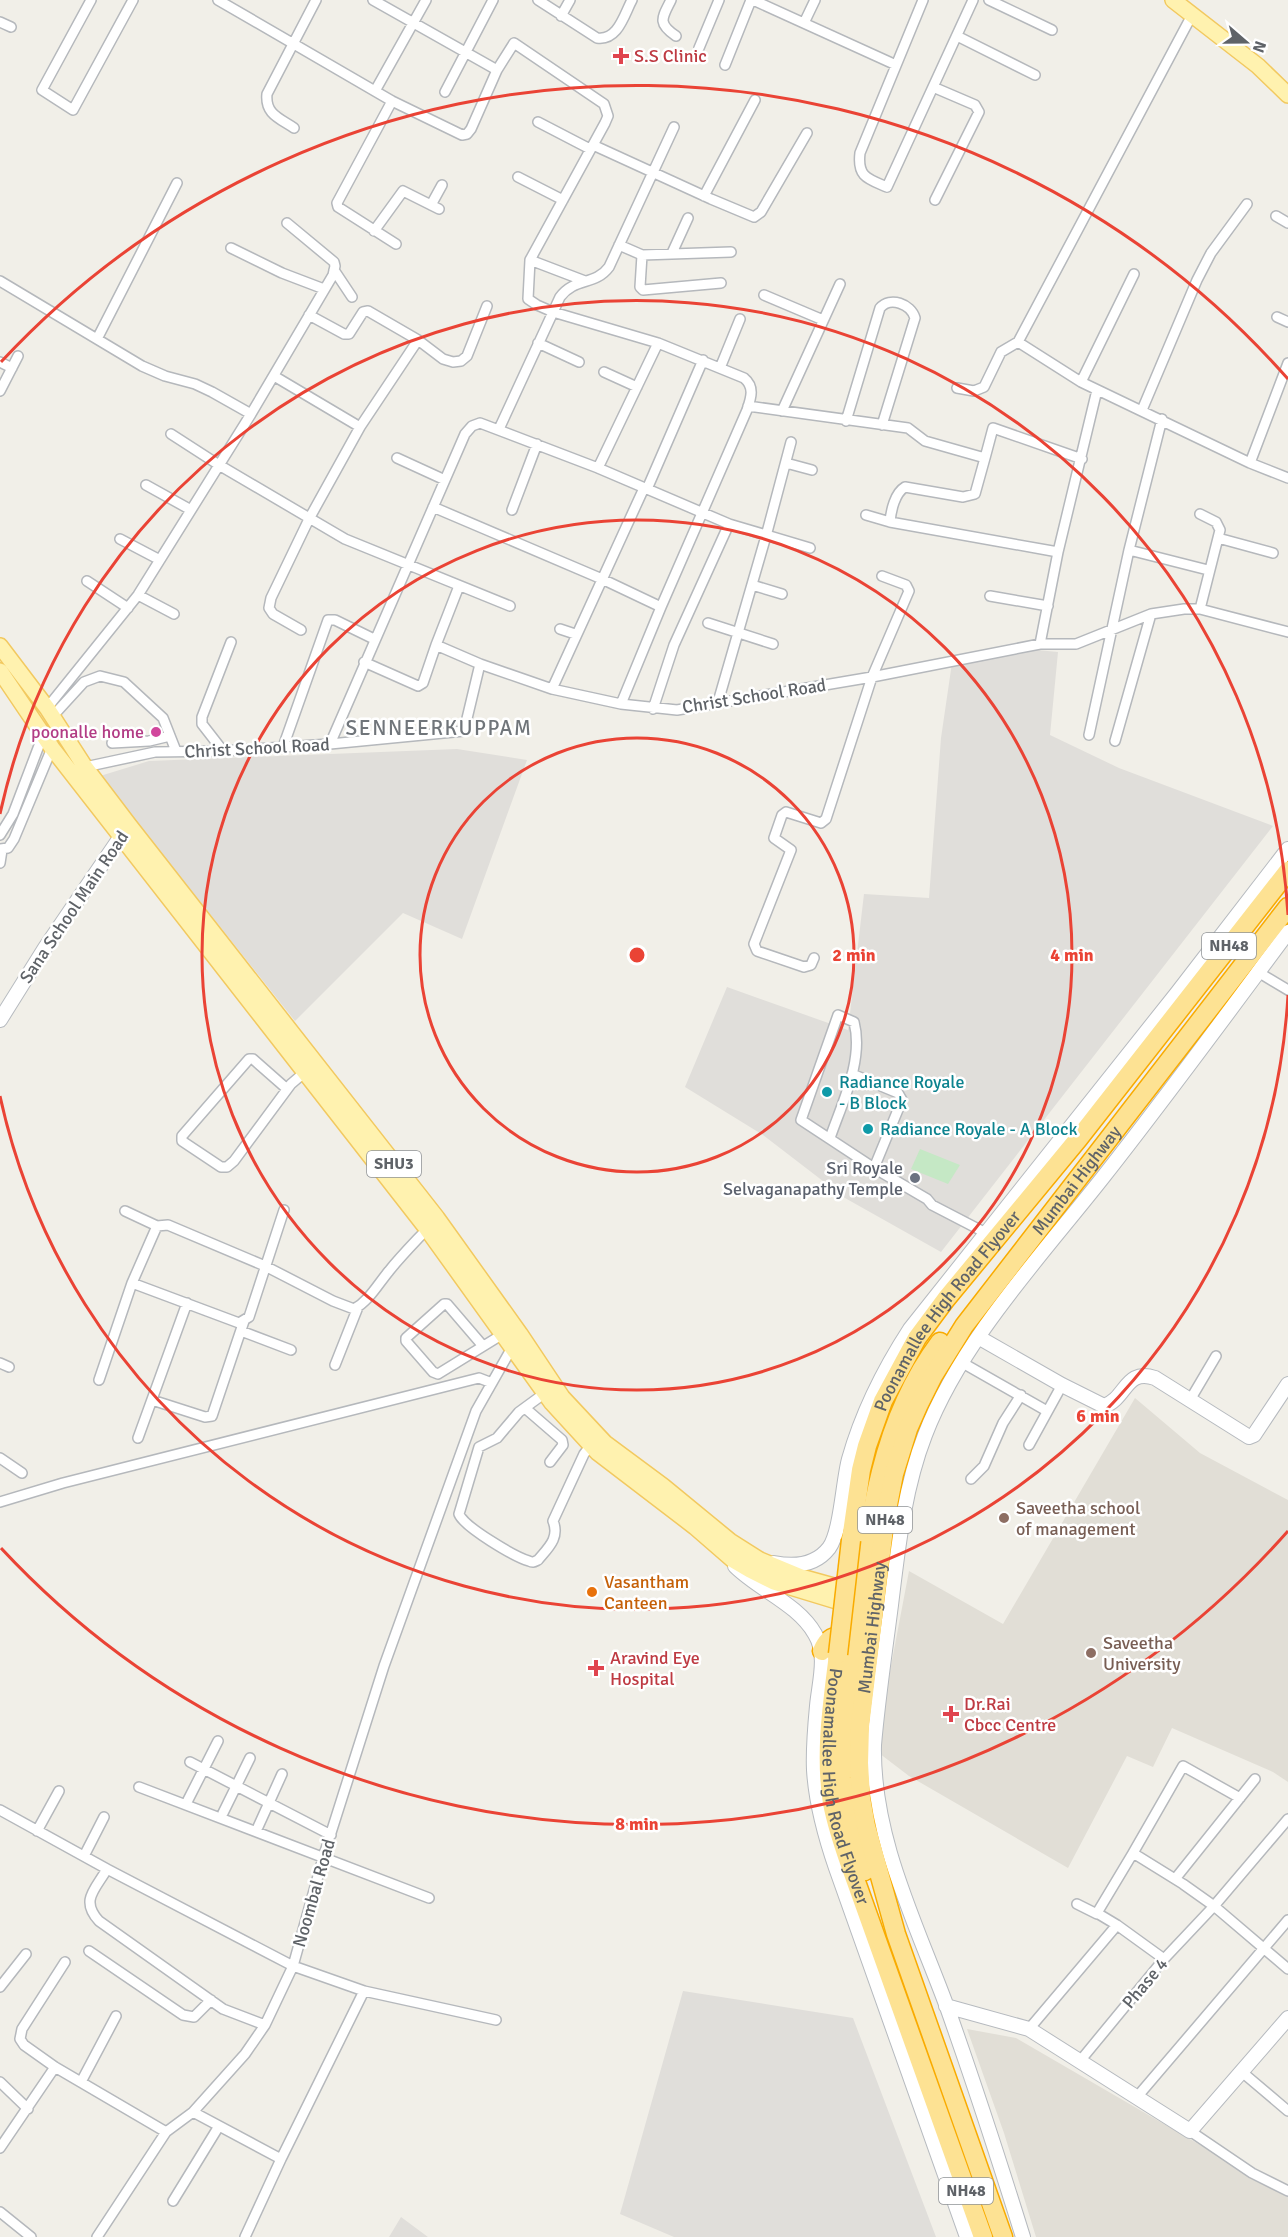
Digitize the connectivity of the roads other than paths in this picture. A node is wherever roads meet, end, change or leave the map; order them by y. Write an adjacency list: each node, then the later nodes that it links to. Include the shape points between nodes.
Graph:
1 (91, 0): 2 (street, via 42,90 73,110)
2 (133, 0)
3 (218, 0): 28 (street)
4 (316, 0): 28 (street)
5 (374, 0): 22 (street)
6 (426, 0): 22 (street)
7 (493, 0): 30 (street)
8 (538, 0): 20 (street)
9 (570, 0): 20 (street)
10 (632, 0): 20 (street, via 614,34 605,39)
11 (671, 0): 26 (street, via 662,23)
12 (719, 0): 29 (street)
13 (752, 0): 23 (street); 32 (street)
14 (815, 0): 23 (street)
15 (923, 0): 31 (street)
16 (973, 0): 27 (street)
17 (989, 0): 25 (street)
18 (1173, 0): 19 (main road)
19 (1192, 15): 38 (main road, via 1258,66); 84 (street)
20 (561, 16)
21 (0, 22): 24 (street)
22 (413, 22): 30 (street); 36 (street)
23 (804, 23): 31 (street)
24 (11, 27)
25 (1052, 30)
26 (676, 36)
27 (957, 36): 34 (street); 35 (street)
28 (293, 42): 36 (street); 43 (street, via 267,94 266,104 268,110)
29 (699, 48)
30 (465, 52): 33 (street); 37 (street)
31 (896, 64): 35 (street, via 860,153 859,165 867,178 887,187)
32 (725, 65)
33 (497, 70): 40 (street, via 467,134 455,133); 45 (street, via 514,43 604,104 608,116)
34 (1035, 75)
35 (933, 87): 52 (street, via 975,105 979,112)
36 (375, 91): 40 (street)
37 (445, 92)
38 (1288, 95)
39 (755, 100): 50 (street)
40 (392, 101): 58 (street, via 336,203)
41 (538, 122): 45 (street)
42 (674, 127): 46 (street)
43 (294, 128)
44 (807, 133): 50 (street, via 758,215 747,215)
45 (591, 147): 46 (street); 51 (street)
46 (652, 172): 50 (street); 60 (street)
47 (518, 177): 51 (street)
48 (177, 183): 82 (street)
49 (442, 185): 58 (street, via 435,207 403,191)
50 (704, 196)
51 (563, 200): 65 (street)
52 (935, 200)
53 (1247, 204): 102 (street, via 1211,253 1197,280)
54 (1275, 216): 57 (street)
55 (688, 218): 63 (street)
56 (287, 223): 66 (street, via 334,262)
57 (1288, 223)
58 (374, 231): 59 (street)
59 (396, 244)
60 (619, 244): 64 (street); 69 (street, via 602,276)
61 (231, 248): 72 (street)
62 (731, 252): 63 (street)
63 (672, 253): 64 (street)
64 (642, 255): 70 (street, via 643,290)
65 (530, 260): 69 (street); 76 (street, via 528,299)
66 (334, 270): 72 (street); 74 (street)
67 (1134, 274): 96 (street)
68 (0, 280): 82 (street)
69 (585, 281): 76 (street, via 565,290)
70 (721, 283)
71 (840, 284): 80 (street)
72 (324, 289): 77 (street)
73 (764, 295): 80 (street)
74 (352, 297)
75 (487, 306): 83 (street, via 470,350 461,361 443,359)
76 (553, 312): 85 (street); 86 (street)
77 (309, 315): 83 (street, via 349,334 363,312 368,311); 95 (street)
78 (1276, 317): 81 (street)
79 (740, 319): 93 (street)
80 (823, 320): 103 (street)
81 (1288, 322)
82 (97, 339): 104 (street, via 142,366 195,384)
83 (418, 340): 108 (street)
84 (1018, 342): 96 (street); 98 (street, via 1001,352 984,387 974,391)
85 (538, 343): 90 (street); 109 (street)
86 (658, 343): 88 (street); 97 (street)
87 (18, 356): 92 (street)
88 (703, 360): 93 (street); 124 (street)
89 (0, 362): 92 (street)
90 (579, 362)
91 (1288, 363): 117 (street)
92 (12, 368): 100 (street)
93 (720, 368): 101 (street, via 749,382 752,389)
94 (604, 372): 97 (street)
95 (274, 376): 104 (street); 108 (street)
96 (1081, 382): 99 (street)
97 (637, 387): 119 (street)
98 (957, 388)
99 (1097, 390): 102 (street); 115 (street)
100 (0, 391)
101 (748, 406): 103 (street); 128 (street)
102 (1142, 410): 105 (street)
103 (782, 411): 106 (street)
104 (251, 414): 118 (street)
105 (1162, 419): 117 (street); 138 (street)
106 (846, 421): 107 (street); 107 (street, via 880,308 891,301 909,308 915,318)
107 (882, 425): 114 (street, via 908,428 925,441)
108 (360, 427): 131 (street)
109 (499, 429): 112 (street); 122 (street, via 480,423 472,426)
110 (171, 434): 118 (street)
111 (791, 442): 116 (street)
112 (537, 444): 119 (street); 127 (street)
113 (397, 458): 122 (street)
114 (985, 458): 115 (street, via 993,428); 132 (street, via 975,494 963,497 905,487 898,492)
115 (1082, 459): 139 (street)
116 (786, 463): 120 (street); 134 (street)
117 (1250, 463): 121 (street)
118 (219, 465): 126 (street); 131 (street)
119 (598, 468): 124 (street)
120 (812, 470)
121 (1288, 478)
122 (445, 480): 125 (street)
123 (146, 485): 126 (street)
124 (646, 488): 128 (street); 145 (street)
125 (434, 507): 142 (street); 145 (street)
126 (191, 510): 141 (street)
127 (512, 510)
128 (703, 513): 133 (street); 154 (street)
129 (1200, 514): 135 (street, via 1218,525)
130 (866, 515): 132 (street)
131 (309, 519): 142 (street, via 345,539); 161 (street, via 269,608)
132 (890, 522): 139 (street)
133 (729, 524): 134 (street); 179 (street, via 674,645)
134 (766, 536): 137 (street); 147 (street)
135 (1218, 538): 140 (street); 143 (street)
136 (120, 539): 141 (street)
137 (810, 548)
138 (1129, 550): 143 (street); 162 (street)
139 (1058, 552): 153 (street)
140 (1273, 553)
141 (160, 560): 150 (street)
142 (408, 564): 148 (street); 166 (street)
143 (1208, 570): 156 (street)
144 (882, 576): 175 (street, via 906,585 909,591)
145 (602, 579): 154 (street); 165 (street)
146 (87, 581): 155 (street)
147 (752, 585): 149 (street); 164 (street)
148 (459, 586): 152 (street); 170 (street)
149 (782, 594)
150 (138, 595): 155 (street); 157 (street)
151 (990, 596): 153 (street)
152 (510, 606)
153 (1048, 606): 169 (street)
154 (660, 607): 178 (street)
155 (128, 608): 180 (street)
156 (1200, 609): 158 (street, Christ School Road); 163 (street)
157 (174, 614)
158 (1151, 614): 162 (street, Christ School Road); 184 (street)
159 (708, 623): 164 (street)
160 (561, 629): 165 (street)
161 (301, 630)
162 (1113, 630): 169 (street, Christ School Road, via 1076,644); 181 (street)
163 (1288, 632)
164 (737, 633): 168 (street); 177 (street)
165 (576, 634): 176 (street)
166 (374, 639): 172 (street); 187 (street, via 328,620)
167 (231, 642): 188 (street, via 202,717 202,724)
168 (773, 644)
169 (1040, 644): 175 (street, Christ School Road)
170 (436, 645): 172 (street, via 423,683 418,686); 173 (street)
171 (0, 646): 180 (main road, SHU3)
172 (364, 662): 186 (street)
173 (480, 664): 176 (street, Christ School Road); 186 (street, Christ School Road, via 464,731)
174 (0, 671): 183 (main road, SHU3)
175 (872, 677): 177 (street, Christ School Road); 199 (street, via 826,819 821,823 786,812 774,838 791,850 754,944 757,951 804,968)
176 (552, 689): 178 (street, Christ School Road)
177 (718, 702): 179 (street, Christ School Road, via 677,710)
178 (621, 704): 179 (street, Christ School Road)
179 (653, 709)
180 (50, 713): 182 (street, via 84,682 100,676 124,682 163,718); 190 (main road, SHU3)
181 (1089, 735)
182 (170, 736): 185 (street); 189 (street)
183 (48, 741): 191 (main road, SHU3); 192 (street); 194 (street, via 14,839)
184 (1115, 741)
185 (112, 743)
186 (330, 744): 187 (street, Christ School Road)
187 (283, 747): 188 (street, Christ School Road)
188 (223, 751): 189 (street, Christ School Road)
189 (176, 752): 190 (street, Christ School Road, via 155,752)
190 (85, 767): 191 (main road, SHU3)
191 (125, 830): 203 (street, Sana School Main Road); 204 (main road, SHU3); 221 (main road, SHU3, via 437,1218)
192 (0, 835)
193 (1288, 849): 202 (street)
194 (1, 850): 195 (street)
195 (0, 863)
196 (1288, 872): 202 (highway, NH48)
197 (1288, 907): 214 (highway, Mumbai Highway / NH48)
198 (1288, 932): 200 (street)
199 (814, 958)
200 (1258, 972): 201 (street); 220 (street)
201 (1288, 990)
202 (1164, 1018): 213 (street); 248 (highway, Poonamallee High Road Flyover / NH48, bridge, via 1079,1138 933,1316 883,1401 861,1470)
203 (0, 1020)
204 (305, 1072): 206 (street); 212 (main road, SHU3)
205 (852, 1074): 207 (street); 207 (street, via 858,1037 854,1022 838,1015 801,1120); 208 (street, via 898,1093 902,1100)
206 (287, 1089): 206 (street, via 227,1167 221,1167 182,1141 182,1136 249,1059)
207 (830, 1138): 208 (street)
208 (874, 1168): 213 (street, via 932,1205)
209 (284, 1210): 215 (street)
210 (125, 1211): 211 (street)
211 (157, 1226): 215 (street, via 168,1226); 216 (street)
212 (427, 1229): 218 (street); 221 (main road, SHU3)
213 (987, 1232): 246 (street, via 910,1329 876,1389 849,1460 831,1545 819,1557 802,1565)
214 (1032, 1237): 247 (highway, via 954,1324 911,1392 890,1439 876,1486); 286 (highway, Mumbai Highway / NH48, via 964,1326 933,1376 908,1430 885,1520 860,1726 861,1798 873,1857)
215 (265, 1266): 218 (street, via 333,1301); 219 (street)
216 (132, 1283): 217 (street); 227 (street)
217 (187, 1303): 219 (street); 233 (street)
218 (358, 1307): 226 (street)
219 (243, 1326): 223 (street); 233 (street, via 212,1416)
220 (978, 1337): 225 (street); 230 (street)
221 (512, 1338): 222 (street); 228 (street, Noombal Road); 231 (main road, SHU3); 246 (main road, SHU3, via 605,1443)
222 (483, 1346): 222 (street, via 438,1374 406,1341 447,1304)
223 (291, 1350)
224 (1216, 1356): 234 (street)
225 (961, 1362): 232 (street); 290 (street, via 934,1411 910,1482 897,1559 874,1763 889,1849)
226 (335, 1365)
227 (99, 1380)
228 (492, 1383): 244 (street, via 479,1378); 267 (street, Noombal Road, via 476,1411 384,1666)
229 (1288, 1384): 234 (street, via 1249,1437)
230 (1062, 1385): 234 (street, via 1104,1406 1111,1404 1134,1377 1145,1375); 236 (street)
231 (545, 1393): 235 (street); 238 (main road, SHU3)
232 (1021, 1395): 236 (street); 243 (street, via 1003,1423 984,1466)
233 (152, 1400): 237 (street)
234 (1190, 1400)
235 (525, 1408): 238 (street, via 497,1438 483,1444 477,1452 459,1514 462,1521 486,1537 529,1561 538,1560 553,1541 553,1521); 241 (street, via 562,1440 563,1445)
236 (1047, 1411): 239 (street)
237 (138, 1437)
238 (591, 1445): 245 (main road, SHU3)
239 (1029, 1445)
240 (0, 1458): 242 (street)
241 (550, 1462)
242 (22, 1473)
243 (971, 1479)
244 (0, 1502)
245 (718, 1547): 247 (main road, SHU3, via 733,1560 774,1582); 248 (street, via 751,1580 803,1619)
246 (752, 1555): 247 (main road, SHU3)
247 (859, 1601): 248 (highway)
248 (838, 1652): 286 (highway, via 846,1798 866,1876); 316 (street, via 814,1743 819,1811); 317 (highway, Poonamallee High Road Flyover / NH48, via 829,1732 832,1804)
249 (218, 1741): 252 (street)
250 (250, 1758): 255 (street)
251 (190, 1762): 252 (street)
252 (204, 1769): 255 (street); 259 (street)
253 (282, 1774): 260 (street)
254 (1255, 1779): 258 (street)
255 (236, 1786): 260 (street); 262 (street)
256 (139, 1787): 270 (street)
257 (59, 1791): 266 (street)
258 (1240, 1798): 268 (street, via 1183,1766); 272 (street)
259 (188, 1800)
260 (269, 1803): 265 (street); 267 (street)
261 (0, 1810): 266 (street)
262 (223, 1813)
263 (104, 1817): 269 (street)
264 (1288, 1819): 275 (street, Phase 4)
265 (258, 1827)
266 (37, 1831): 269 (street)
267 (331, 1835): 270 (street, Noombal Road)
268 (1133, 1853): 272 (street); 276 (street)
269 (84, 1857): 271 (street)
270 (323, 1858): 273 (street); 284 (street, Noombal Road)
271 (107, 1869): 284 (street); 289 (street, via 88,1899 92,1914)
272 (1174, 1879): 275 (street)
273 (429, 1898)
274 (1077, 1904): 276 (street)
275 (1214, 1906): 279 (street); 282 (street, Phase 4)
276 (1097, 1914): 278 (street)
277 (1288, 1920): 279 (street)
278 (1117, 1925): 282 (street); 295 (street)
279 (1262, 1948): 285 (street); 301 (street)
280 (89, 1951): 289 (street, via 183,2015 194,2017)
281 (26, 1954): 287 (street)
282 (1164, 1959): 296 (street, Phase 4)
283 (65, 1962): 297 (street, via 20,2034 24,2046)
284 (293, 1966): 288 (street, Noombal Road); 294 (street)
285 (1288, 1969)
286 (914, 1985): 318 (highway, Mumbai Highway / NH48)
287 (0, 1987)
288 (364, 1991): 293 (street, Noombal Road); 309 (street)
289 (210, 2000): 294 (street)
290 (946, 2006): 295 (street); 319 (street)
291 (116, 2016): 300 (street)
292 (1288, 2018): 298 (street)
293 (496, 2019)
294 (265, 2025): 304 (street, via 245,2054)
295 (1029, 2029): 296 (street)
296 (1080, 2061): 301 (street)
297 (55, 2067): 300 (street); 302 (street)
298 (1242, 2072): 303 (street); 307 (street)
299 (0, 2082): 302 (street)
300 (81, 2082): 306 (street)
301 (1137, 2097): 307 (street)
302 (28, 2109): 308 (street)
303 (1288, 2111)
304 (193, 2112): 305 (street); 306 (street)
305 (219, 2126): 309 (street); 311 (street)
306 (166, 2132): 314 (street)
307 (1190, 2132): 310 (street)
308 (0, 2148)
309 (281, 2158): 315 (street)
310 (1288, 2192)
311 (173, 2201)
312 (0, 2212): 313 (street)
313 (31, 2237)
314 (97, 2237)
315 (245, 2237)
316 (967, 2237)
317 (983, 2237)
318 (1003, 2237)
319 (1023, 2237)

